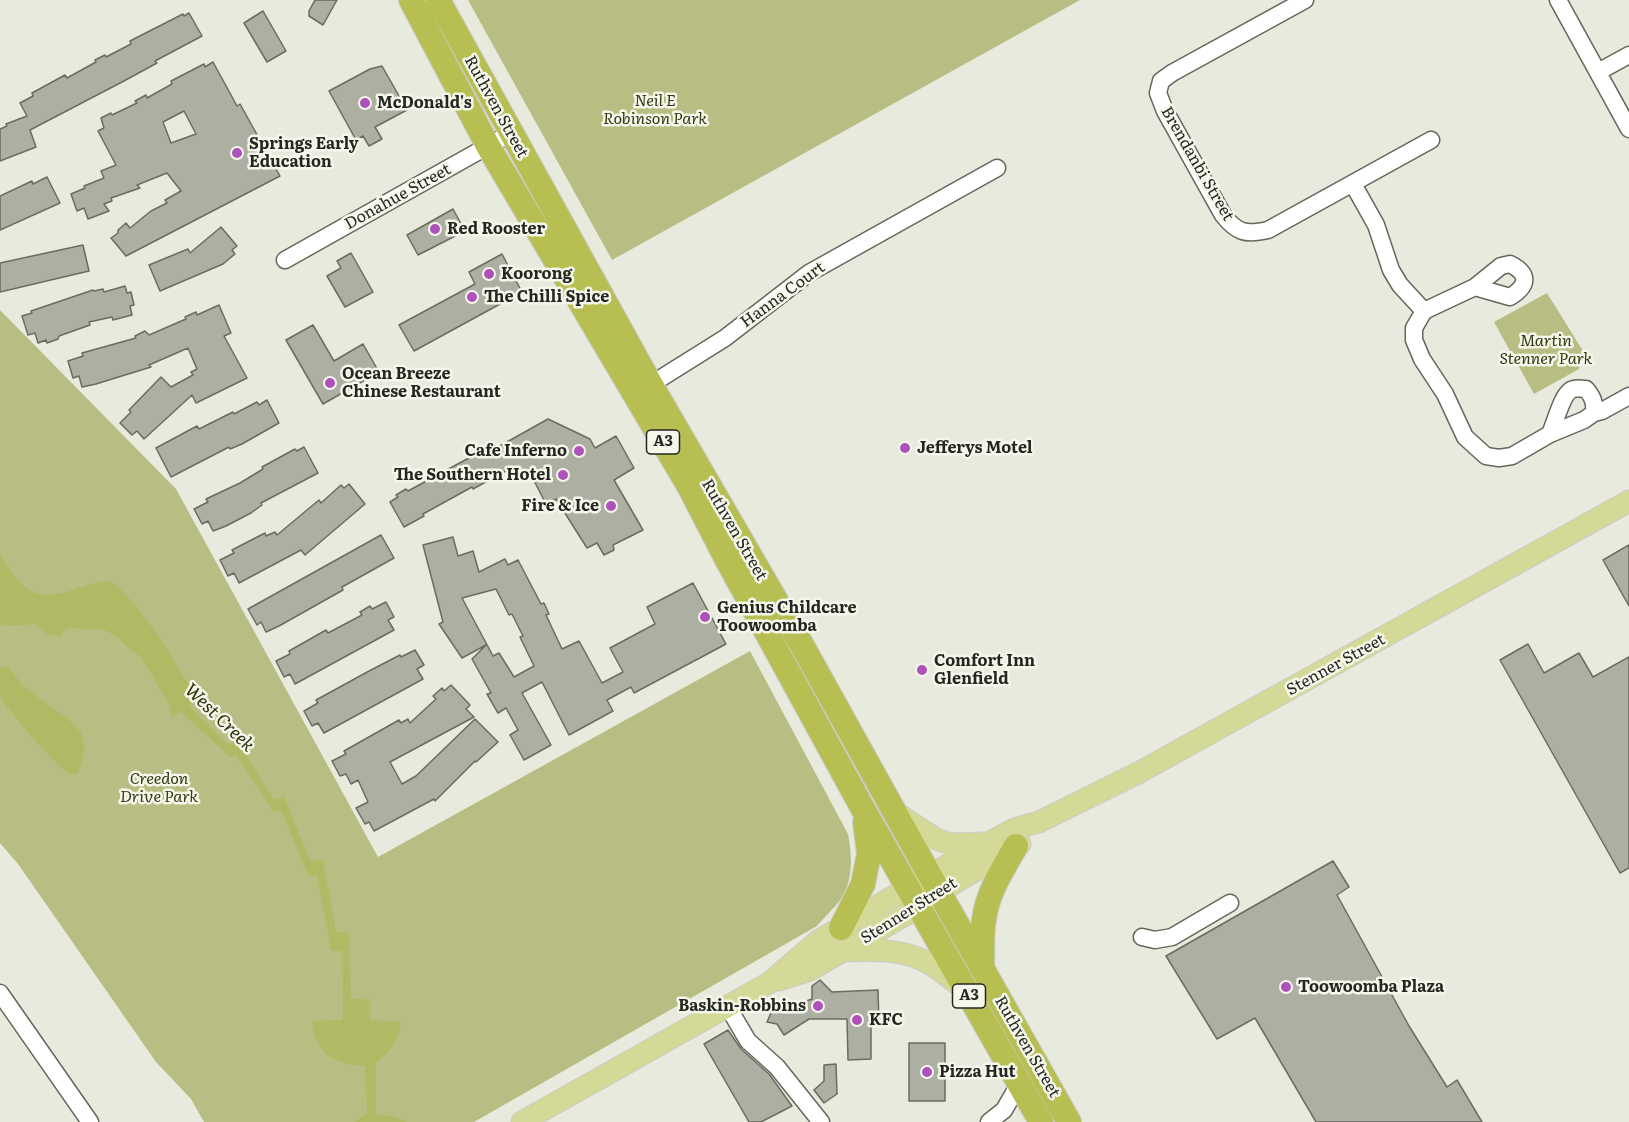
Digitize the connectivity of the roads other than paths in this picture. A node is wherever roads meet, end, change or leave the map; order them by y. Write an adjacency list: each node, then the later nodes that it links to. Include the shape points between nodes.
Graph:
1 (411, 0): 10 (highway, Ruthven Street / A3)
2 (438, 0): 8 (highway, Ruthven Street / A3)
3 (1305, 0): 12 (street, Brendanbi Street, via 1172,73 1161,81 1158,93 1223,215 1242,232 1268,230)
4 (1558, 0): 6 (street)
5 (1629, 55): 6 (street)
6 (1598, 72): 7 (street)
7 (1629, 129)
8 (511, 133): 10 (street, Donahue Street); 16 (highway, Ruthven Street / A3)
9 (1431, 140): 12 (street, Brendanbi Street)
10 (488, 146): 13 (street, Donahue Street); 16 (highway, Ruthven Street / A3)
11 (997, 168): 16 (street, Hanna Court, via 809,273 725,338)
12 (1353, 184): 15 (street, via 1376,225 1391,270)
13 (285, 260)
14 (1475, 287): 15 (street)
15 (1424, 310): 19 (street, via 1414,328 1414,340 1474,446 1486,456 1512,456)
16 (643, 389): 21 (highway, Ruthven Street / A3, via 726,558); 22 (highway, Ruthven Street / A3, via 803,647)
17 (1629, 396): 18 (street)
18 (1594, 413): 19 (street); 19 (street, via 1592,396 1586,389 1570,390)
19 (1550, 434)
20 (1629, 501): 23 (main road, Stenner Street, via 1199,740)
21 (863, 809): 27 (highway, Ruthven Street / A3); 30 (highway, via 869,854 863,884)
22 (895, 812): 24 (main road, via 950,844); 26 (highway, Ruthven Street / A3)
23 (1039, 822): 24 (main road, Stenner Street); 25 (main road, Stenner Street, via 1024,842)
24 (989, 842): 26 (main road, Stenner Street)
25 (1016, 846): 26 (main road, Stenner Street); 31 (highway, via 986,908)
26 (934, 884): 27 (main road, Stenner Street); 31 (highway, Ruthven Street / A3)
27 (913, 898): 30 (main road, Stenner Street); 32 (highway, Ruthven Street / A3)
28 (1230, 903): 29 (street, via 1172,937)
29 (1142, 937)
30 (841, 939): 32 (main road, via 901,952 930,963); 34 (main road, Stenner Street, via 818,941 769,983)
31 (982, 968): 41 (highway, Ruthven Street / A3)
32 (967, 992): 35 (highway, Ruthven Street / A3)
33 (0, 993): 37 (street)
34 (728, 1007): 38 (main road, Stenner Street); 39 (street, via 748,1041 777,1066)
35 (1020, 1084): 36 (street); 40 (highway, Ruthven Street / A3)
36 (992, 1121)
37 (90, 1122)
38 (522, 1122)
39 (821, 1122)
40 (1041, 1122)
41 (1070, 1122)

